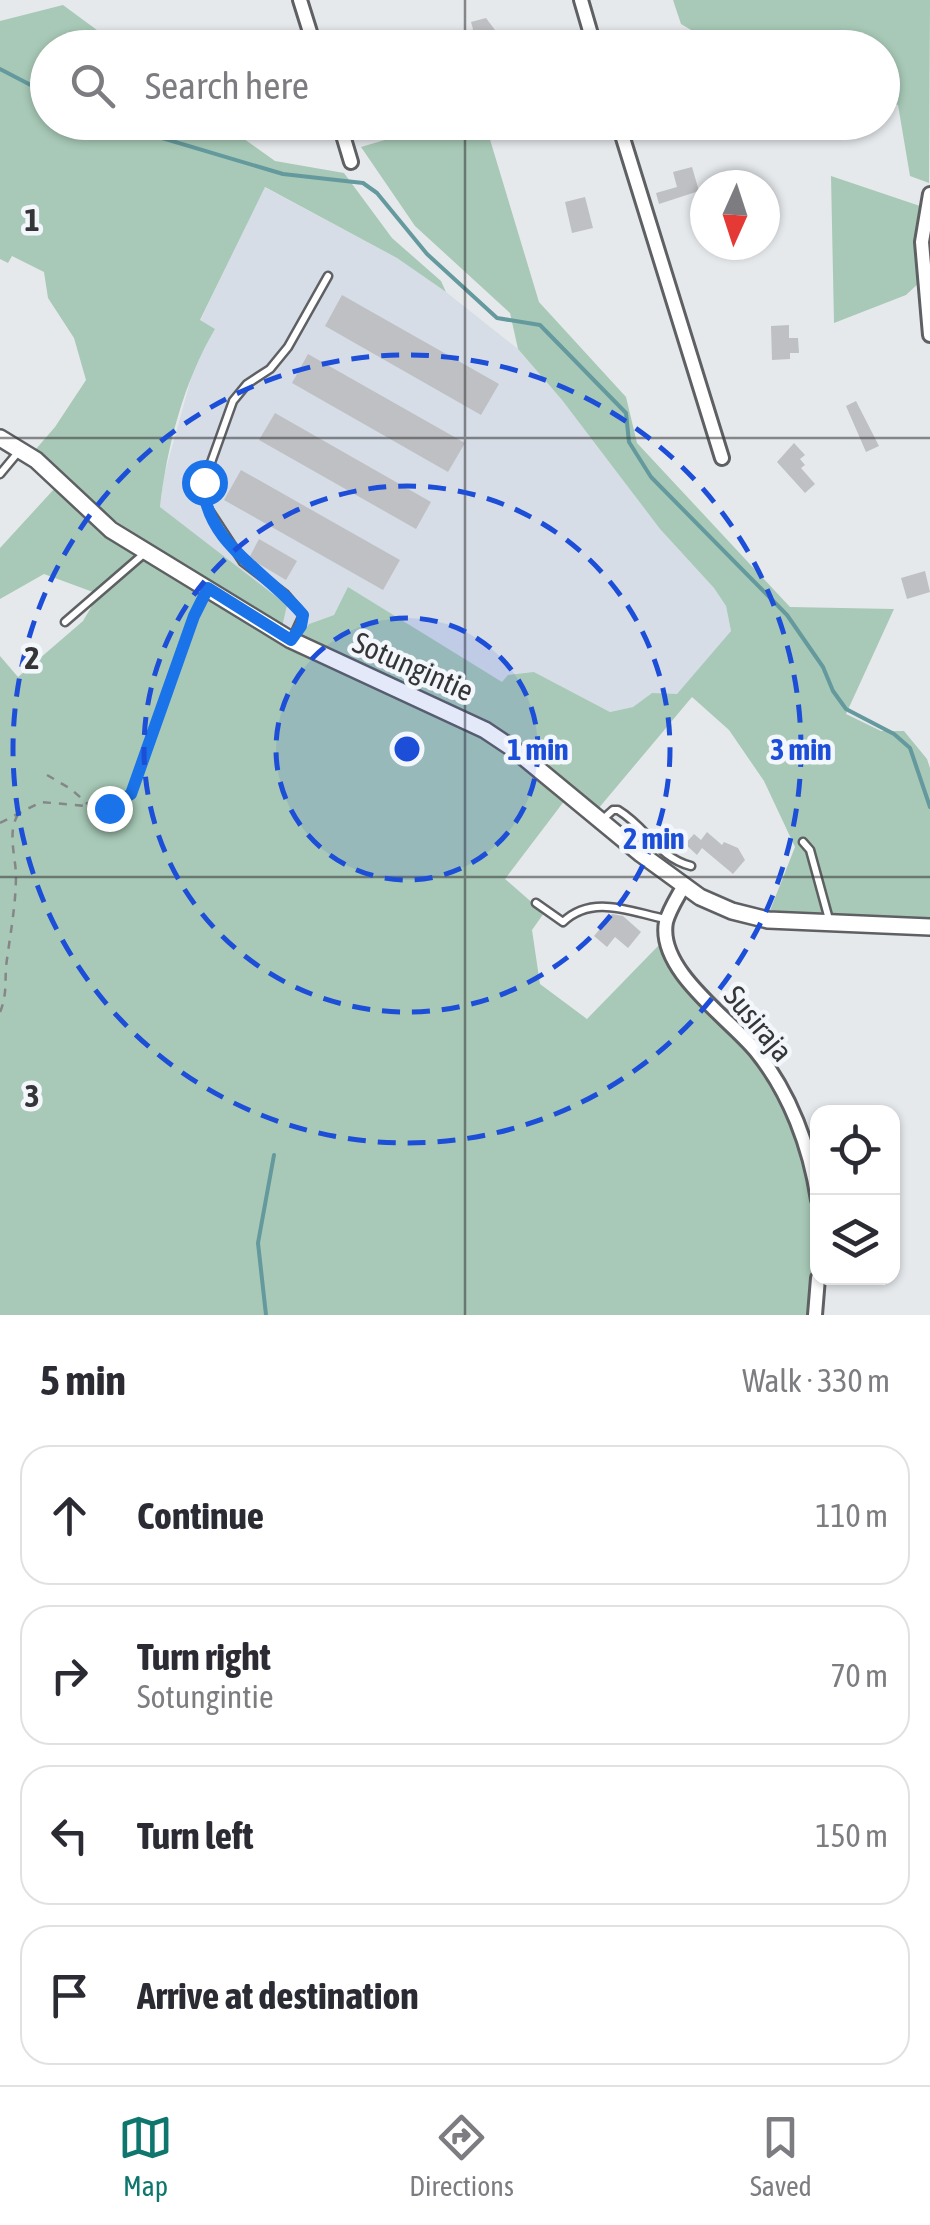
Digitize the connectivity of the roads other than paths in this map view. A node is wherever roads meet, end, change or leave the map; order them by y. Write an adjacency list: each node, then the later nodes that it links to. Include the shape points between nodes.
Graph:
1 (300, 0): 3 (street)
2 (581, 0): 4 (street)
3 (309, 30)
4 (590, 30)
5 (344, 140): 7 (street)
6 (624, 140): 13 (street)
7 (351, 162)
8 (930, 194): 10 (street, via 922,242)
9 (328, 276): 17 (lane, via 288,347 234,401 204,482 209,510 243,562 303,615)
10 (930, 335)
11 (0, 438): 12 (street, Sotungintie)
12 (21, 449): 14 (lane); 15 (street, Sotungintie, via 111,530)
13 (722, 458)
14 (0, 474)
15 (147, 551): 16 (lane); 17 (street, Sotungintie)
16 (66, 622)
17 (291, 640): 18 (street, Sotungintie, via 485,730)
18 (601, 821): 20 (lane, via 618,810 665,856); 21 (street, Sotungintie)
19 (803, 842): 24 (lane)
20 (691, 866)
21 (683, 887): 23 (street); 24 (street, Sotungintie, via 768,920)
22 (536, 903): 23 (lane, via 563,922 618,906)
23 (667, 919): 26 (street, Susiraja, via 668,949 678,970 757,1053 788,1104)
24 (831, 924): 25 (street, Sotungintie)
25 (930, 928)
26 (817, 1195)
27 (818, 1285): 28 (street)
28 (816, 1315)

